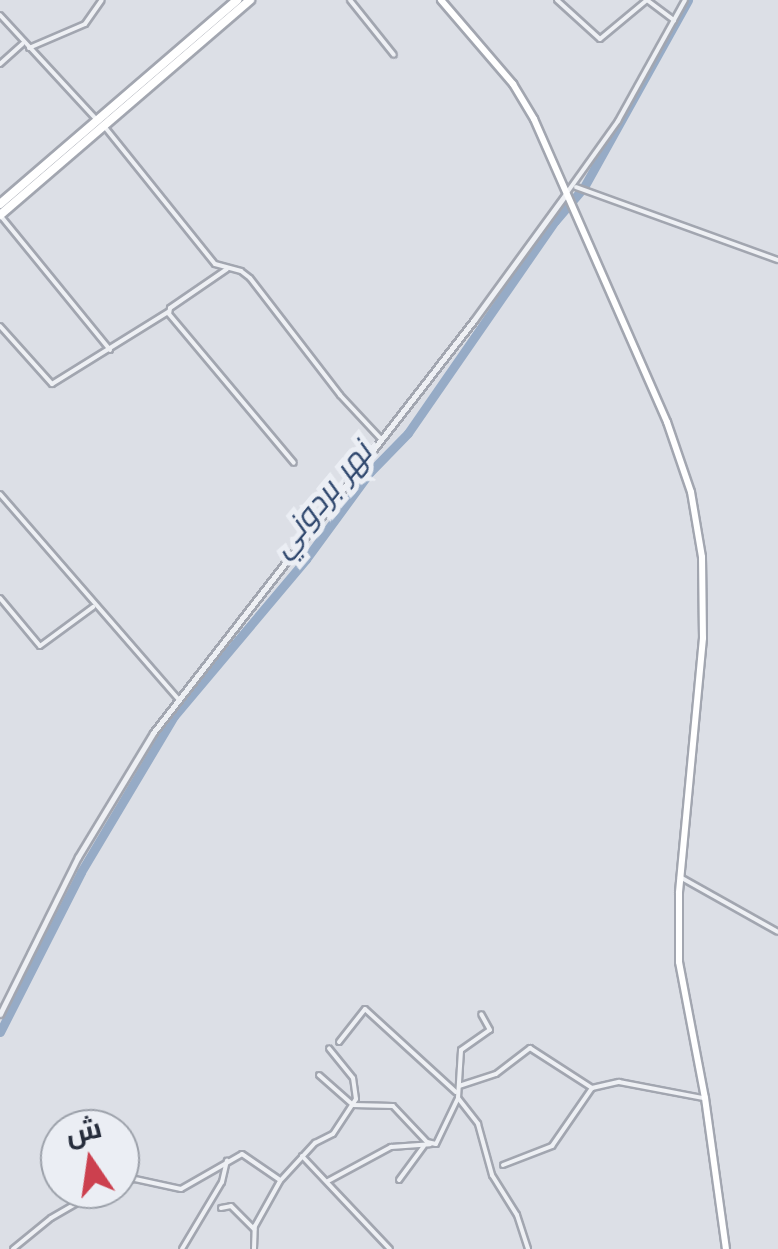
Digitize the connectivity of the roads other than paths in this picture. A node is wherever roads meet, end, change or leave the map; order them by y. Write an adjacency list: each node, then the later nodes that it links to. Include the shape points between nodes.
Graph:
1 (102, 0): 12 (street, via 84,24)
2 (250, 0): 8 (highway)
3 (350, 0): 13 (street)
4 (441, 0): 17 (main road, via 524,100)
5 (557, 0): 6 (street, via 600,39)
6 (647, 0): 10 (street)
7 (685, 0): 10 (street)
8 (236, 4): 15 (highway)
9 (0, 15): 11 (street)
10 (674, 20): 16 (street)
11 (24, 42): 12 (street); 14 (street)
12 (29, 48): 15 (street)
13 (394, 55)
14 (0, 64)
15 (100, 123): 18 (highway); 19 (highway); 21 (street, via 214,264)
16 (577, 188): 17 (street); 20 (street)
17 (567, 196): 25 (street); 31 (main road, via 676,442 700,537 703,638)
18 (0, 204)
19 (0, 216): 24 (street)
20 (778, 260)
21 (227, 269): 22 (street); 25 (street, via 250,278)
22 (168, 312): 24 (street); 26 (street)
23 (0, 326): 24 (street, via 52,384)
24 (110, 350)
25 (381, 439): 30 (street)
26 (294, 463)
27 (0, 494): 29 (street)
28 (0, 598): 29 (street, via 40,646)
29 (95, 606): 30 (street)
30 (179, 700): 33 (street, via 78,857)
31 (680, 877): 32 (street); 40 (main road, via 678,962)
32 (778, 932)
33 (0, 1014)
34 (481, 1014): 39 (street, via 490,1030 462,1046)
35 (339, 1042): 39 (street, via 366,1009)
36 (329, 1048): 41 (street, via 353,1078)
37 (320, 1074): 41 (street)
38 (592, 1088): 39 (street, via 530,1048); 40 (street, via 619,1082); 45 (street, via 552,1146)
39 (458, 1092): 42 (street, via 441,1139); 57 (street, via 478,1124 492,1175)
40 (705, 1098): 58 (main road)
41 (353, 1106): 42 (street, via 393,1106); 43 (street, via 333,1134)
42 (427, 1145): 47 (street); 49 (street, via 392,1148)
43 (302, 1156): 48 (street); 49 (street)
44 (227, 1161): 46 (street, via 182,1189); 48 (street, via 246,1154); 54 (street, via 222,1182)
45 (503, 1166)
46 (140, 1180)
47 (399, 1180)
48 (280, 1181): 52 (street)
49 (326, 1182): 56 (street)
50 (221, 1208): 52 (street, via 232,1206)
51 (67, 1209): 53 (street)
52 (254, 1229): 55 (street)
53 (13, 1249)
54 (182, 1249)
55 (254, 1249)
56 (390, 1249)
57 (528, 1249)
58 (726, 1249)

